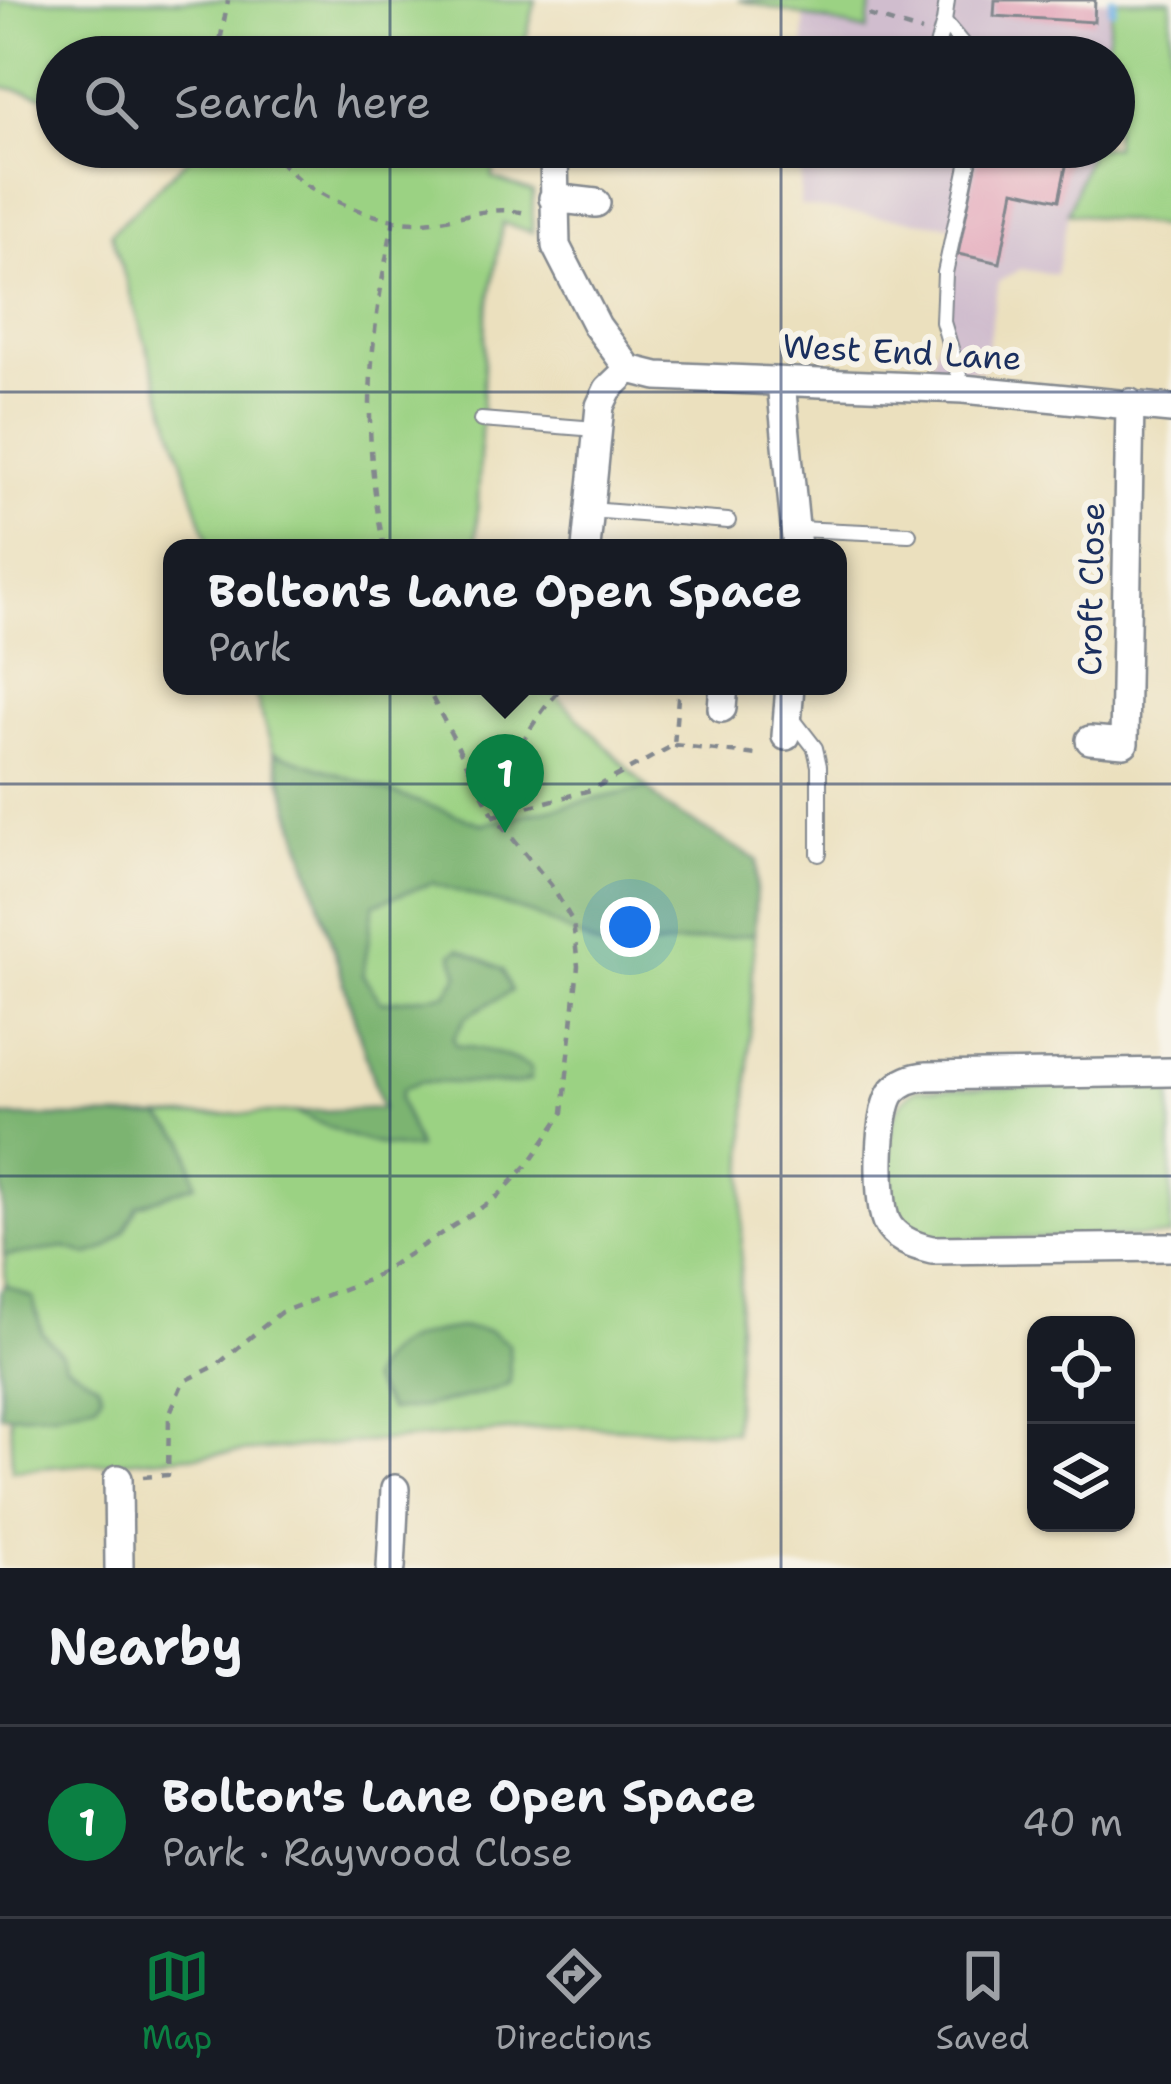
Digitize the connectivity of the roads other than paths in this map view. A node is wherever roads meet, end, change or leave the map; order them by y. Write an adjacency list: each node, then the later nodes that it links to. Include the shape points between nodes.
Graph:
1 (946, 0): 2 (lane)
2 (941, 30): 3 (lane); 4 (lane)
3 (939, 36)
4 (948, 36)
5 (552, 168): 8 (street)
6 (968, 168): 11 (lane, via 943,322)
7 (596, 203): 8 (street)
8 (543, 207): 9 (street, via 597,326)
9 (628, 369): 10 (street, West End Lane); 15 (street, via 608,389)
10 (781, 382): 11 (street, West End Lane); 20 (street)
11 (963, 389): 12 (street, West End Lane)
12 (1130, 404): 13 (street, West End Lane); 22 (street, Croft Close, via 1124,743)
13 (1171, 409)
14 (481, 420): 15 (lane)
15 (596, 429): 16 (street)
16 (590, 510): 17 (lane); 19 (street)
17 (728, 521)
18 (909, 534): 20 (lane)
19 (587, 539)
20 (796, 539)
21 (788, 712): 23 (lane, via 819,766)
22 (1090, 740)
23 (818, 854)
24 (1171, 1072): 25 (street, via 907,1081 890,1094 882,1116 881,1195 898,1235 932,1250)
25 (1171, 1247)
26 (118, 1479): 28 (street)
27 (395, 1489): 29 (street)
28 (119, 1568)
29 (391, 1568)

